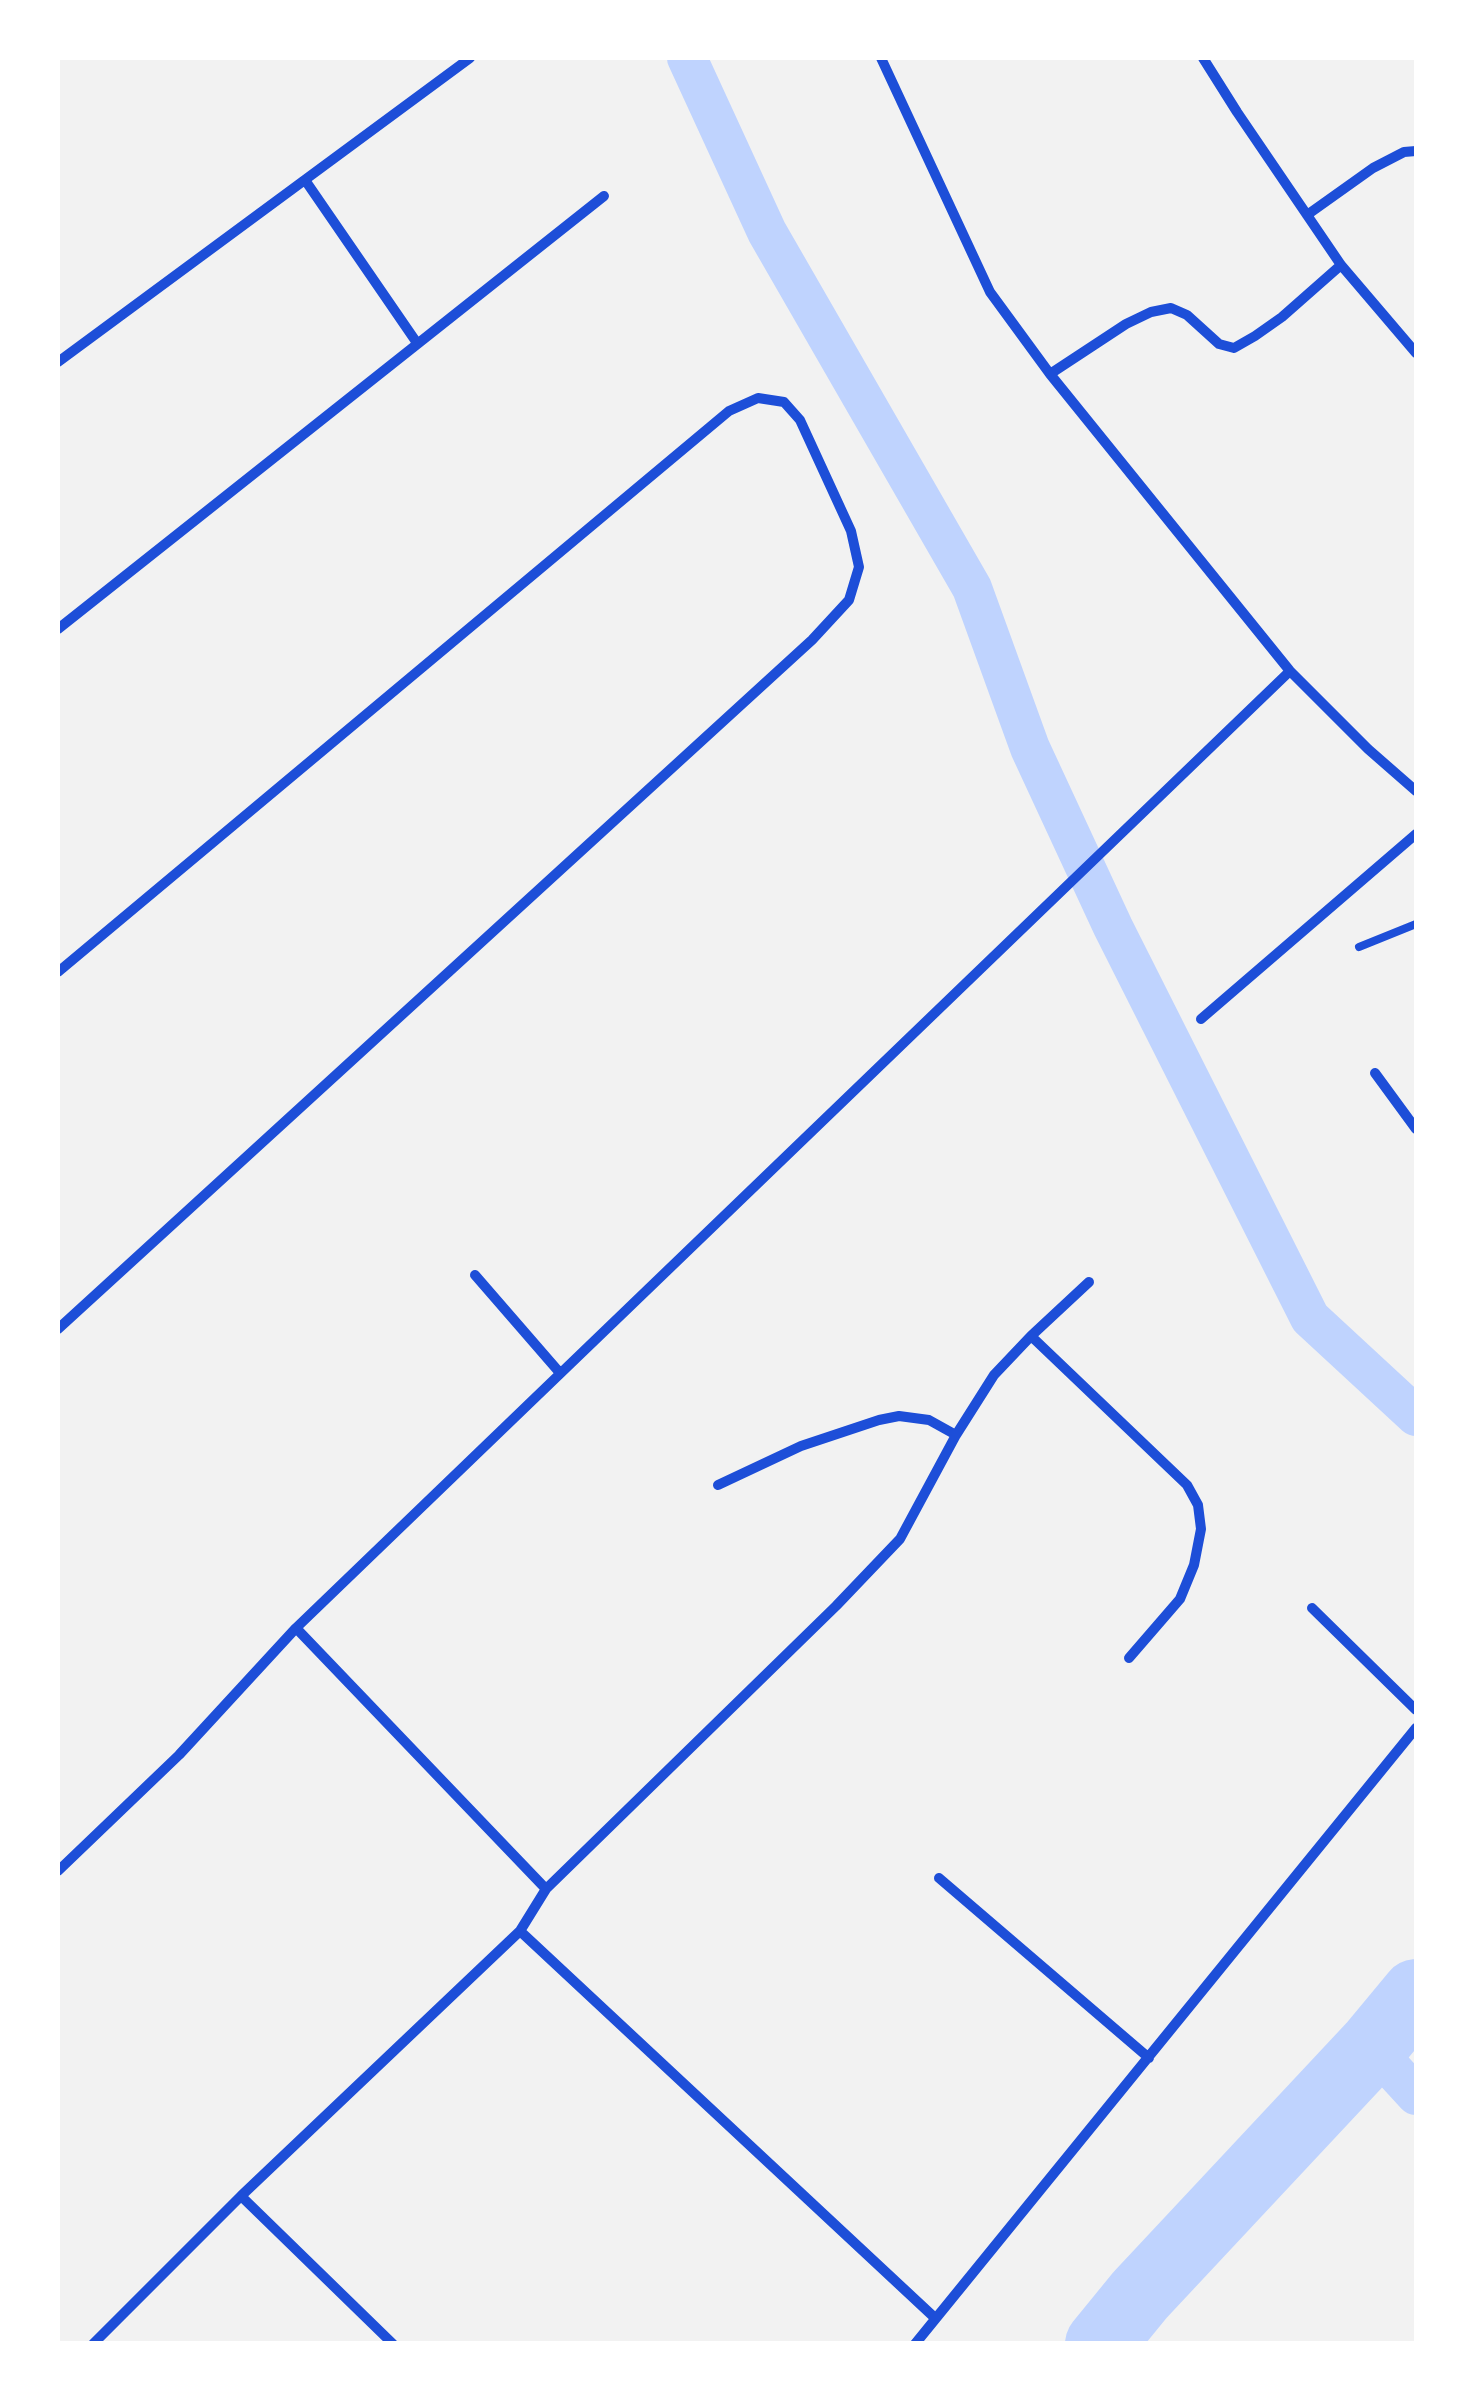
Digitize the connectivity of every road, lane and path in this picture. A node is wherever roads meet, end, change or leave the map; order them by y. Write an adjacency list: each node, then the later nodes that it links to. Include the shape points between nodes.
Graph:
1 (470, 58): 5 (street)
2 (881, 58): 12 (street, via 990,292)
3 (1203, 58): 7 (street)
4 (1416, 151): 7 (street, via 1373,168)
5 (305, 180): 9 (street); 11 (street)
6 (604, 196): 9 (street)
7 (1307, 216): 8 (street)
8 (1340, 266): 10 (street); 12 (street, via 1282,318 1234,348 1171,308 1126,324)
9 (418, 343): 13 (street)
10 (1416, 353)
11 (58, 362)
12 (1050, 374): 14 (street)
13 (58, 628)
14 (1290, 671): 15 (street); 27 (street)
15 (1416, 791)
16 (1416, 834): 20 (street)
17 (1416, 924): 18 (lane)
18 (1359, 947)
19 (58, 972): 25 (street, via 729,411 758,398 784,402 800,420 851,531 859,566 849,600)
20 (1201, 1019)
21 (1375, 1073): 22 (street)
22 (1416, 1129)
23 (475, 1274): 27 (street)
24 (1089, 1282): 26 (street)
25 (58, 1330)
26 (1031, 1336): 28 (street, via 994,1375); 32 (street, via 1187,1486 1198,1505 1201,1529 1180,1598)
27 (560, 1373): 31 (street)
28 (956, 1435): 29 (street, via 928,1420 879,1420); 37 (street, via 900,1539)
29 (718, 1485)
30 (1312, 1608): 33 (street)
31 (296, 1628): 35 (street, via 179,1755); 37 (street)
32 (1130, 1658)
33 (1416, 1710)
34 (1416, 1728): 39 (street)
35 (58, 1871)
36 (938, 1878): 39 (street)
37 (546, 1889): 38 (street)
38 (520, 1931): 40 (street); 41 (street)
39 (1149, 2058): 41 (street)
40 (241, 2196): 42 (street); 43 (street)
41 (936, 2318): 44 (street)
42 (93, 2344)
43 (393, 2344)
44 (915, 2344)

